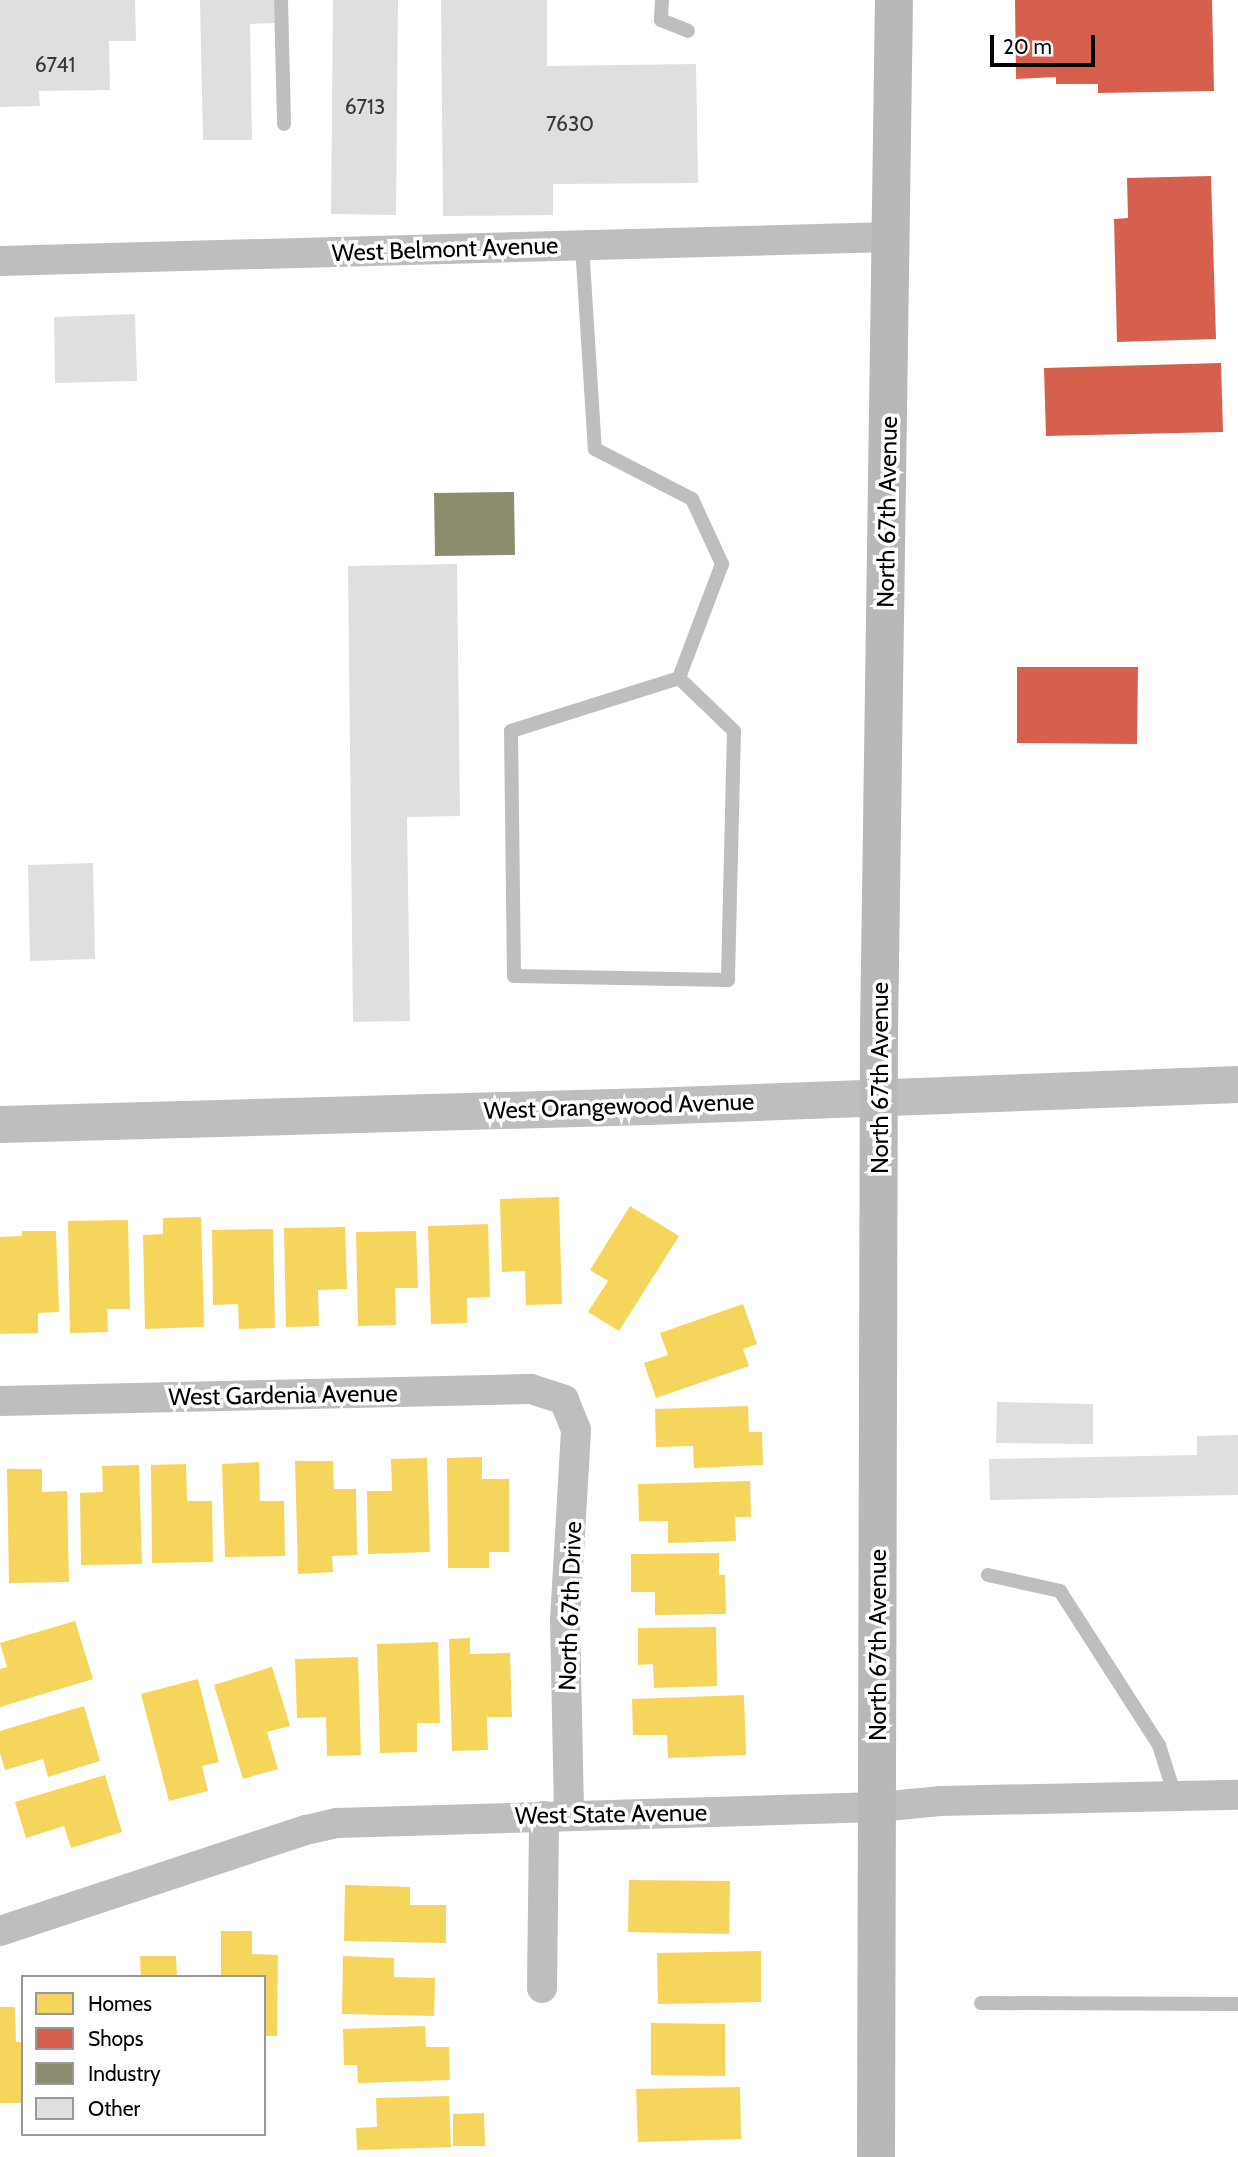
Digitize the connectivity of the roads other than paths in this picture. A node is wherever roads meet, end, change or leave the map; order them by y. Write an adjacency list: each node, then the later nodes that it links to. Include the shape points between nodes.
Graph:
1 (281, 0): 5 (lane)
2 (662, 0): 4 (lane, via 661,20)
3 (894, 0): 6 (main road, North 67th Avenue)
4 (688, 31)
5 (285, 124)
6 (891, 237): 7 (street, West Belmont Avenue); 11 (main road, North 67th Avenue)
7 (582, 245): 8 (street, West Belmont Avenue); 9 (lane, via 595,449 692,499 722,564)
8 (0, 261)
9 (679, 678): 9 (lane, via 734,732 728,980 514,976 511,732)
10 (1238, 1084): 11 (street, West Orangewood Avenue)
11 (880, 1095): 12 (street, West Orangewood Avenue); 18 (main road, North 67th Avenue)
12 (0, 1124)
13 (564, 1399): 14 (street, West Gardenia Avenue, via 531,1389); 19 (street, North 67th Drive, via 576,1430)
14 (0, 1401)
15 (988, 1575): 17 (lane, via 1060,1591 1159,1745)
16 (1238, 1795): 17 (street, West State Avenue)
17 (1175, 1796): 18 (street, West State Avenue, via 940,1801)
18 (878, 1808): 19 (street, West State Avenue); 24 (main road, North 67th Avenue)
19 (557, 1815): 20 (street, West State Avenue, via 337,1823); 21 (street, North 67th Drive)
20 (0, 1931)
21 (542, 1989)
22 (981, 2003): 23 (lane)
23 (1238, 2004)
24 (876, 2157)

